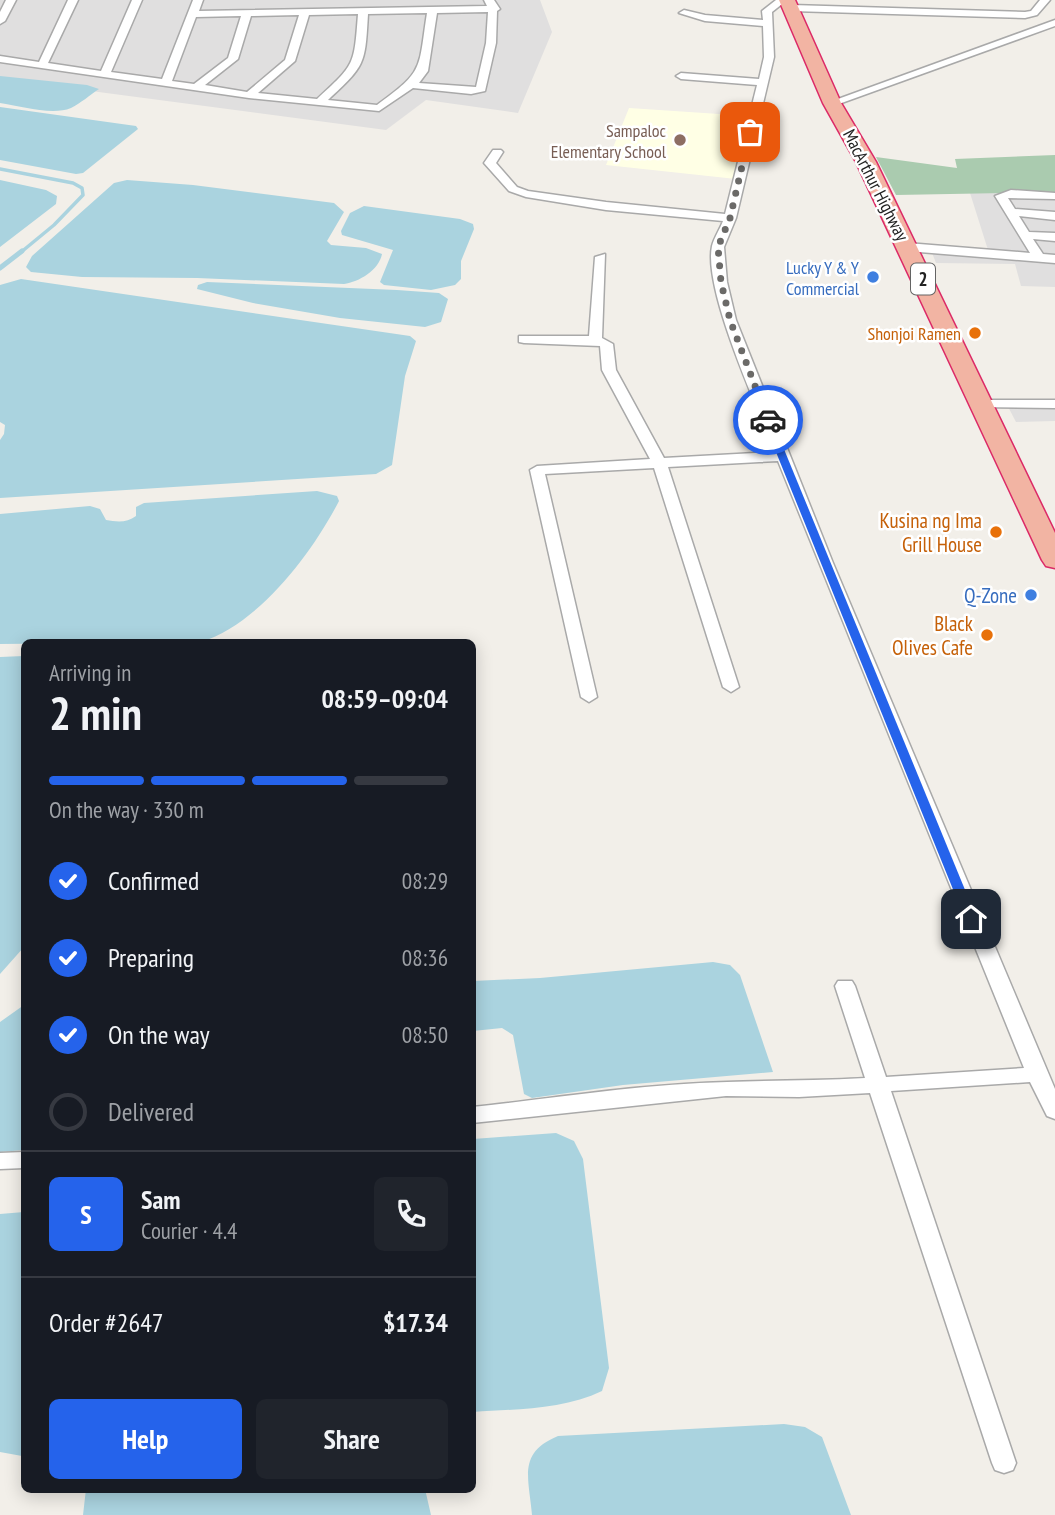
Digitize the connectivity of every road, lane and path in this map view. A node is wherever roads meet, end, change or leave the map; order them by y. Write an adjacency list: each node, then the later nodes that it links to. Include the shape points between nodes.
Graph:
1 (11, 0): 16 (street)
2 (73, 0): 20 (street)
3 (137, 0): 21 (street)
4 (198, 0): 15 (street)
5 (981, 0): 14 (street)
6 (1045, 0): 14 (street, via 1029,15)
7 (787, 3): 14 (street); 17 (street, via 767,11); 29 (highway, MacArthur Highway / 2)
8 (492, 5): 9 (street); 25 (street, via 481,89)
9 (432, 11): 10 (street); 25 (street, via 423,71)
10 (363, 12): 12 (street); 28 (street, via 360,57 350,74)
11 (247, 13): 12 (street); 15 (street); 26 (street, via 233,59)
12 (305, 13): 27 (street, via 290,61)
13 (684, 13): 17 (street)
14 (968, 13)
15 (192, 14): 23 (street)
16 (0, 21)
17 (766, 23): 24 (street, via 769,57)
18 (1055, 23): 29 (street)
19 (0, 60): 20 (street)
20 (42, 65): 21 (street)
21 (105, 74): 23 (street)
22 (681, 76): 24 (street)
23 (166, 82): 26 (street)
24 (763, 82): 34 (street)
25 (411, 85): 28 (street, via 379,108)
26 (196, 87): 27 (street)
27 (249, 95): 28 (street)
28 (318, 103)
29 (832, 103): 37 (highway, MacArthur Highway / 2)
30 (497, 152): 34 (street, via 490,163 513,190 526,194)
31 (1055, 196): 32 (street, via 1004,194 1001,196)
32 (1011, 212): 33 (street); 35 (street)
33 (1055, 216)
34 (730, 218): 46 (street, via 718,247 721,282 730,320)
35 (1025, 235): 36 (street); 39 (street)
36 (1055, 237)
37 (908, 247): 39 (street); 44 (highway, MacArthur Highway / 2)
38 (601, 257): 42 (street)
39 (1039, 258): 40 (street)
40 (1055, 259)
41 (524, 339): 42 (street)
42 (595, 340): 47 (street, via 606,344 609,370)
43 (1055, 404): 44 (street)
44 (984, 409): 45 (street); 48 (highway, MacArthur Highway / 2)
45 (1055, 414)
46 (782, 456): 47 (street); 52 (street)
47 (660, 464): 49 (street); 50 (street, via 543,468 537,473)
48 (1055, 560)
49 (731, 687)
50 (589, 697)
51 (845, 986): 53 (street)
52 (1037, 1074): 53 (street); 54 (street)
53 (876, 1085): 55 (street, via 726,1089); 58 (street)
54 (1055, 1111)
55 (476, 1115)
56 (21, 1160): 57 (street)
57 (0, 1161)
58 (1004, 1463)

